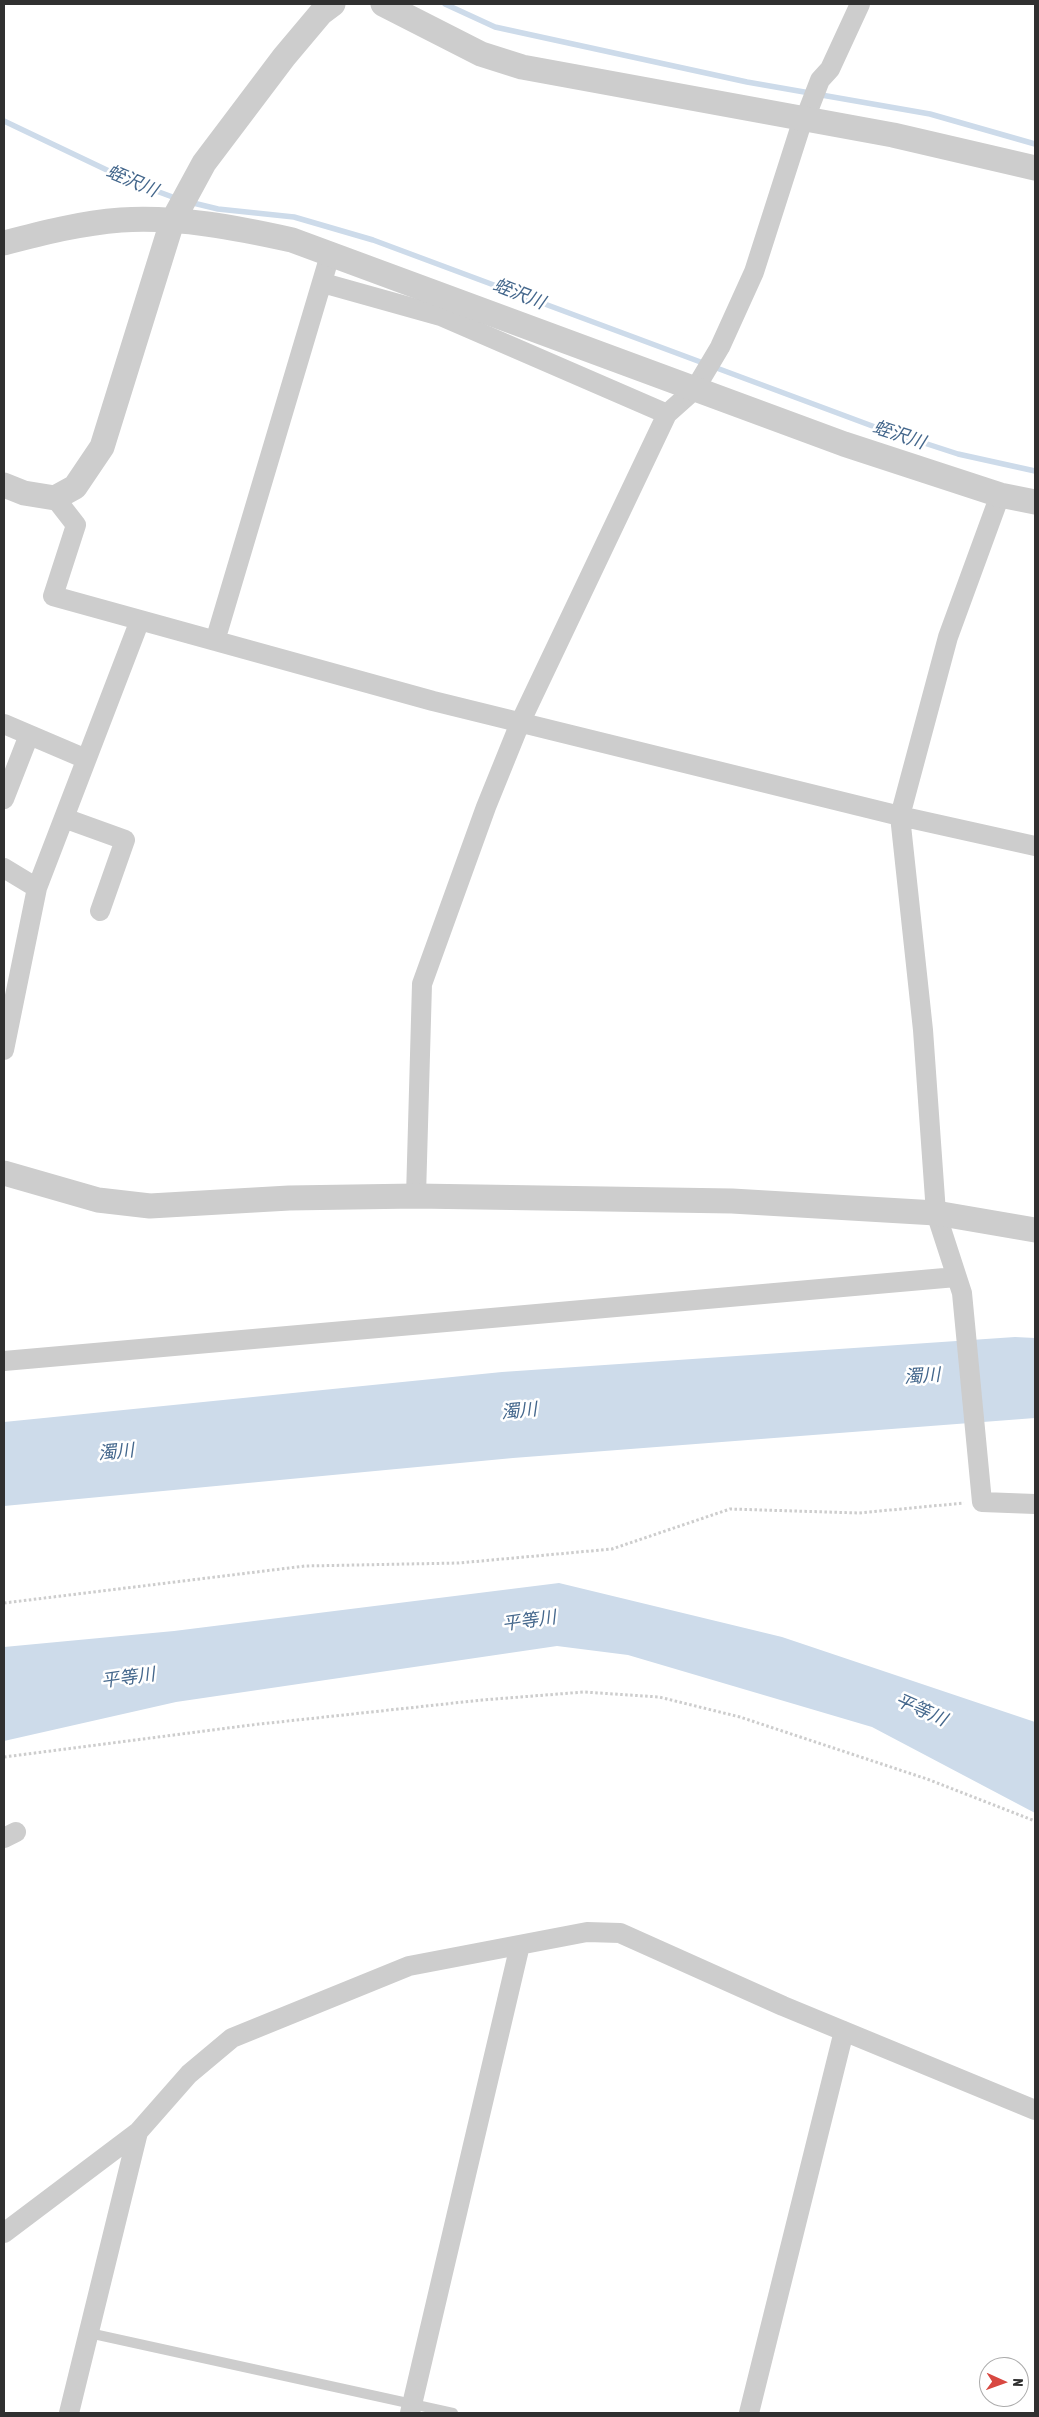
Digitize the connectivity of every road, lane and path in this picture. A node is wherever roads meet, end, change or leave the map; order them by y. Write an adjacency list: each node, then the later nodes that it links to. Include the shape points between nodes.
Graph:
1 (333, 4): 6 (street, via 321,13 284,57 204,162)
2 (383, 4): 4 (street, via 482,54 522,67)
3 (860, 4): 4 (street, via 830,69 820,80)
4 (806, 115): 5 (street); 11 (street, via 754,272)
5 (1035, 168)
6 (180, 207): 7 (street); 8 (street, via 238,228 292,240); 15 (street, via 102,447 75,487)
7 (4, 242)
8 (330, 254): 9 (street); 10 (street)
9 (323, 283): 10 (street); 18 (street)
10 (416, 298): 11 (street); 12 (street, via 441,316)
11 (699, 383): 12 (street); 14 (street, via 930,474)
12 (667, 414): 19 (street)
13 (5, 490): 15 (street)
14 (1000, 495): 16 (street); 24 (street, via 948,637)
15 (55, 498): 17 (street, via 76,525 53,596)
16 (1035, 502)
17 (140, 620): 18 (street); 22 (street)
18 (215, 641): 19 (street)
19 (520, 723): 24 (street); 32 (street, via 422,984)
20 (4, 724): 21 (street)
21 (29, 735): 22 (street); 23 (street)
22 (86, 760): 25 (street)
23 (4, 799)
24 (900, 816): 26 (street); 33 (street, via 923,1030)
25 (64, 818): 28 (street); 29 (street, via 125,840)
26 (1035, 846)
27 (4, 868): 28 (street)
28 (37, 888): 30 (street)
29 (100, 911)
30 (4, 1050)
31 (4, 1173): 32 (street, via 98,1200 150,1206 289,1198)
32 (416, 1196): 33 (street, via 732,1201)
33 (936, 1213): 34 (street); 35 (street)
34 (1035, 1230)
35 (959, 1285): 36 (street); 37 (street)
36 (4, 1361)
37 (982, 1493): 38 (street); 39 (path, via 859,1513 730,1509 612,1549 459,1564 305,1566)
38 (1035, 1504)
39 (4, 1603)
40 (4, 1756): 41 (path, via 260,1724 584,1692 659,1697 740,1717 928,1779)
41 (1035, 1821)
42 (520, 1945): 43 (street, via 588,1932 620,1933); 45 (street, via 409,1966 232,2038 189,2074); 48 (street)
43 (844, 2031): 44 (street); 51 (street)
44 (1035, 2110)
45 (138, 2132): 46 (street); 47 (street)
46 (4, 2233)
47 (89, 2333): 48 (lane); 49 (street)
48 (411, 2408): 50 (lane)
49 (70, 2413)
50 (453, 2413)
51 (748, 2413)

